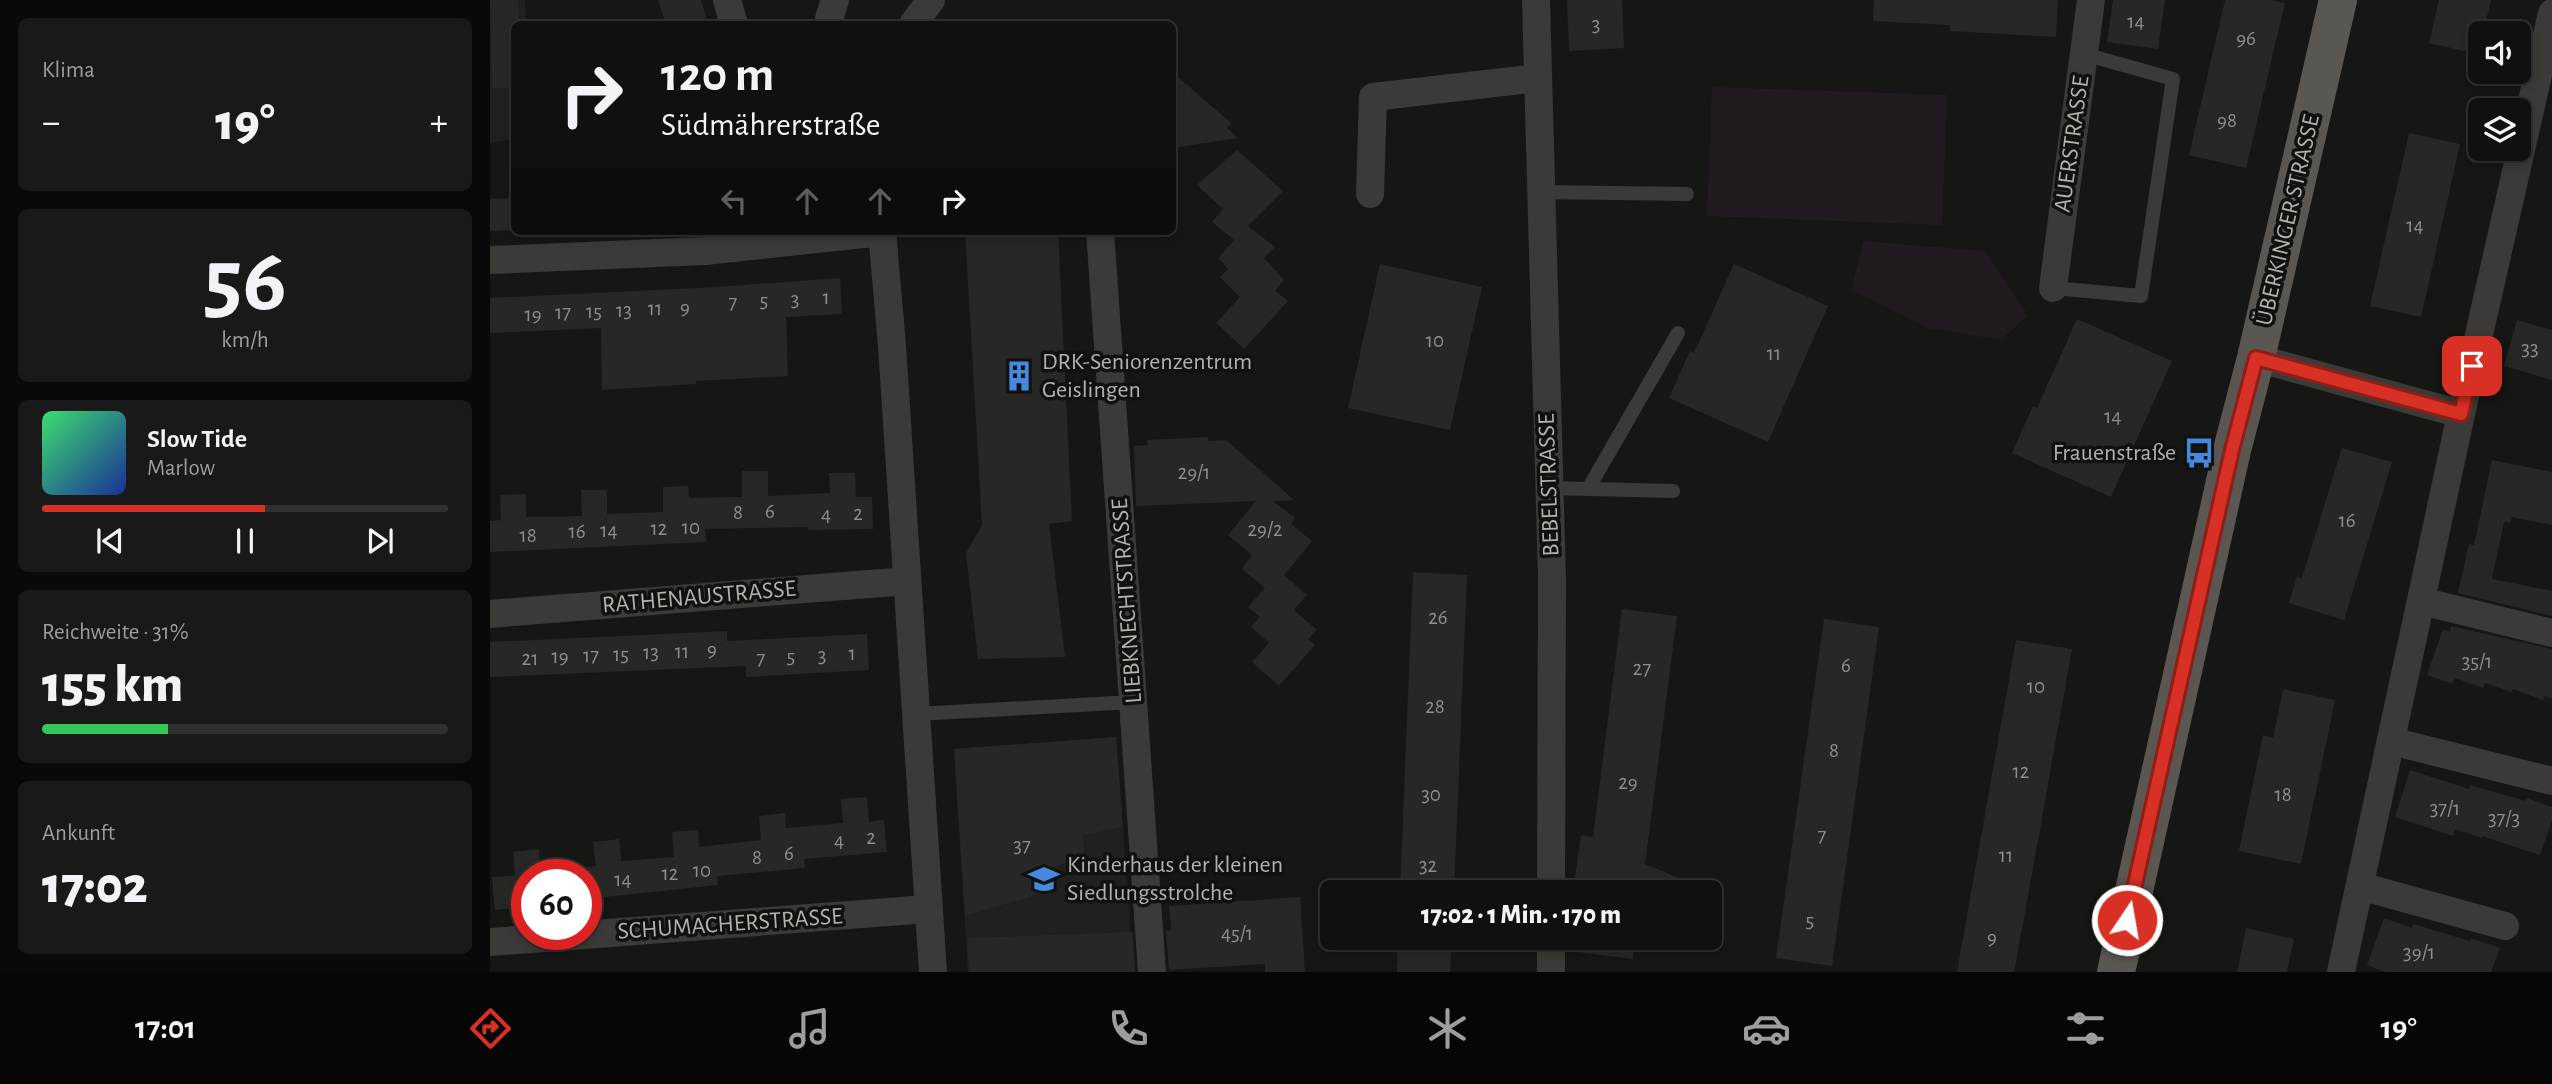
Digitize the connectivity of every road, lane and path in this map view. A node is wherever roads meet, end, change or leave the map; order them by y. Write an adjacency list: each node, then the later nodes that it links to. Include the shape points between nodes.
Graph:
1 (727, 0): 8 (street)
2 (835, 0): 9 (street)
3 (931, 0): 10 (street)
4 (1536, 0): 12 (street, BEBELSTRASSE)
5 (2091, 0): 11 (street, AUERSTRASSE)
6 (2338, 0): 23 (main road, ÜBERKINGER STRASSE)
7 (2552, 13): 13 (street)
8 (733, 21)
9 (830, 21)
10 (916, 21)
11 (2084, 54): 21 (street, AUERSTRASSE); 21 (lane, via 2174,79 2141,296)
12 (1538, 78): 14 (street, BEBELSTRASSE); 15 (street, via 1373,97)
13 (2542, 105): 24 (street)
14 (1541, 192): 16 (lane); 25 (street, BEBELSTRASSE)
15 (1370, 194)
16 (1687, 194)
17 (847, 235): 20 (street, via 705,251)
18 (882, 235): 28 (street)
19 (1100, 235): 32 (street, LIEBKNECHTSTRASSE)
20 (490, 260)
21 (2053, 288)
22 (1678, 333): 26 (lane)
23 (2256, 358): 24 (street); 45 (main road, ÜBERKINGER STRASSE)
24 (2461, 414): 29 (street)
25 (1549, 488): 26 (lane); 36 (street, BEBELSTRASSE)
26 (1588, 489): 27 (lane)
27 (1673, 491)
28 (907, 581): 30 (street, RATHENAUSTRASSE); 33 (street)
29 (2421, 601): 31 (street); 34 (street)
30 (490, 614)
31 (2552, 633)
32 (1134, 702): 33 (lane); 43 (street, LIEBKNECHTSTRASSE)
33 (916, 714): 38 (street)
34 (2391, 741): 35 (street); 37 (street)
35 (2552, 781)
36 (1551, 880)
37 (2360, 886): 39 (street); 46 (street)
38 (928, 909): 40 (street, SCHUMACHERSTRASSE); 42 (street)
39 (2505, 926)
40 (490, 942)
41 (1551, 950): 44 (street)
42 (933, 972)
43 (1152, 972)
44 (1550, 972)
45 (2116, 972)
46 (2341, 972)

